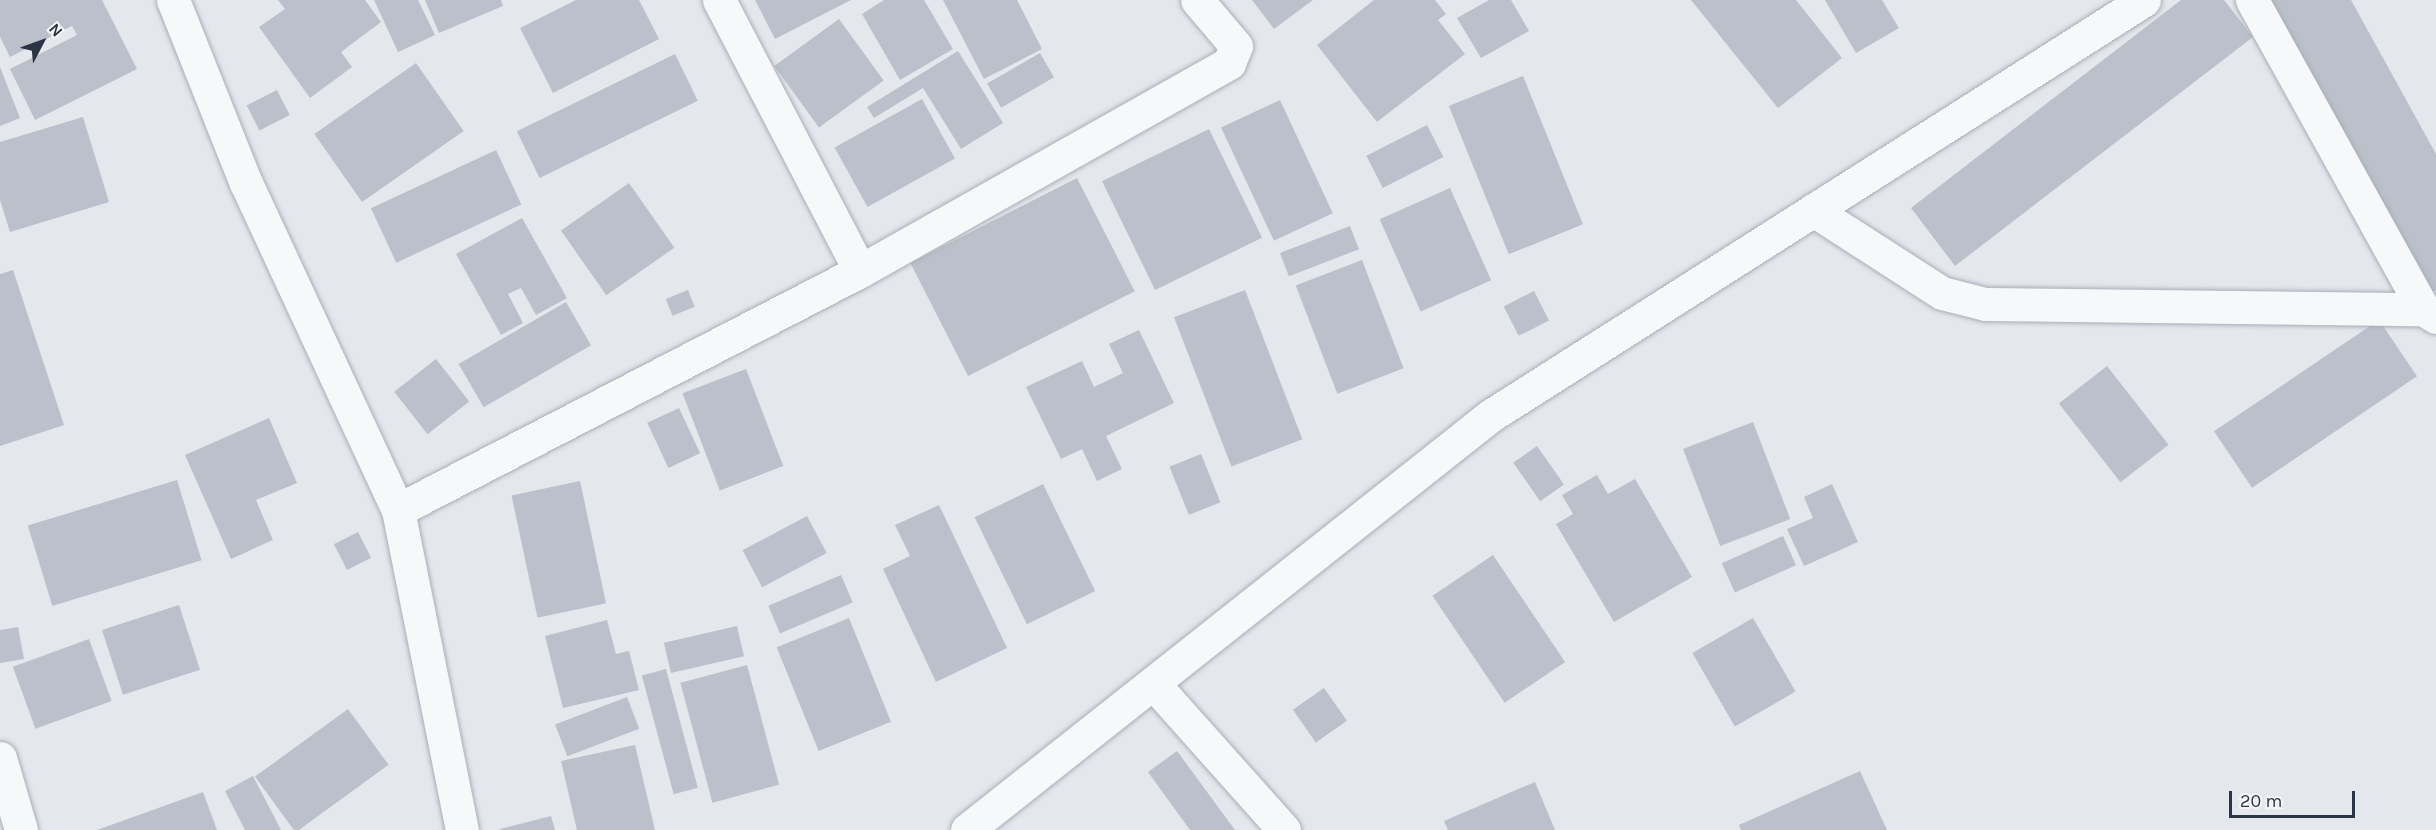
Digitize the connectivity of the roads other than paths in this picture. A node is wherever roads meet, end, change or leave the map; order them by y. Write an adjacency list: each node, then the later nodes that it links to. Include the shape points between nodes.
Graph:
1 (173, 0): 9 (street, via 246,183)
2 (719, 0): 7 (street)
3 (1197, 0): 7 (street, via 1236,46 1229,63)
4 (2144, 0): 6 (street)
5 (2252, 0): 8 (street)
6 (1813, 210): 8 (street, via 1942,293 1985,304); 10 (street, via 1490,416)
7 (860, 271): 9 (street)
8 (2429, 313)
9 (398, 510): 13 (street)
10 (1153, 683): 14 (street); 15 (street)
11 (0, 758): 12 (street)
12 (21, 830)
13 (462, 830)
14 (967, 830)
15 (1284, 830)

